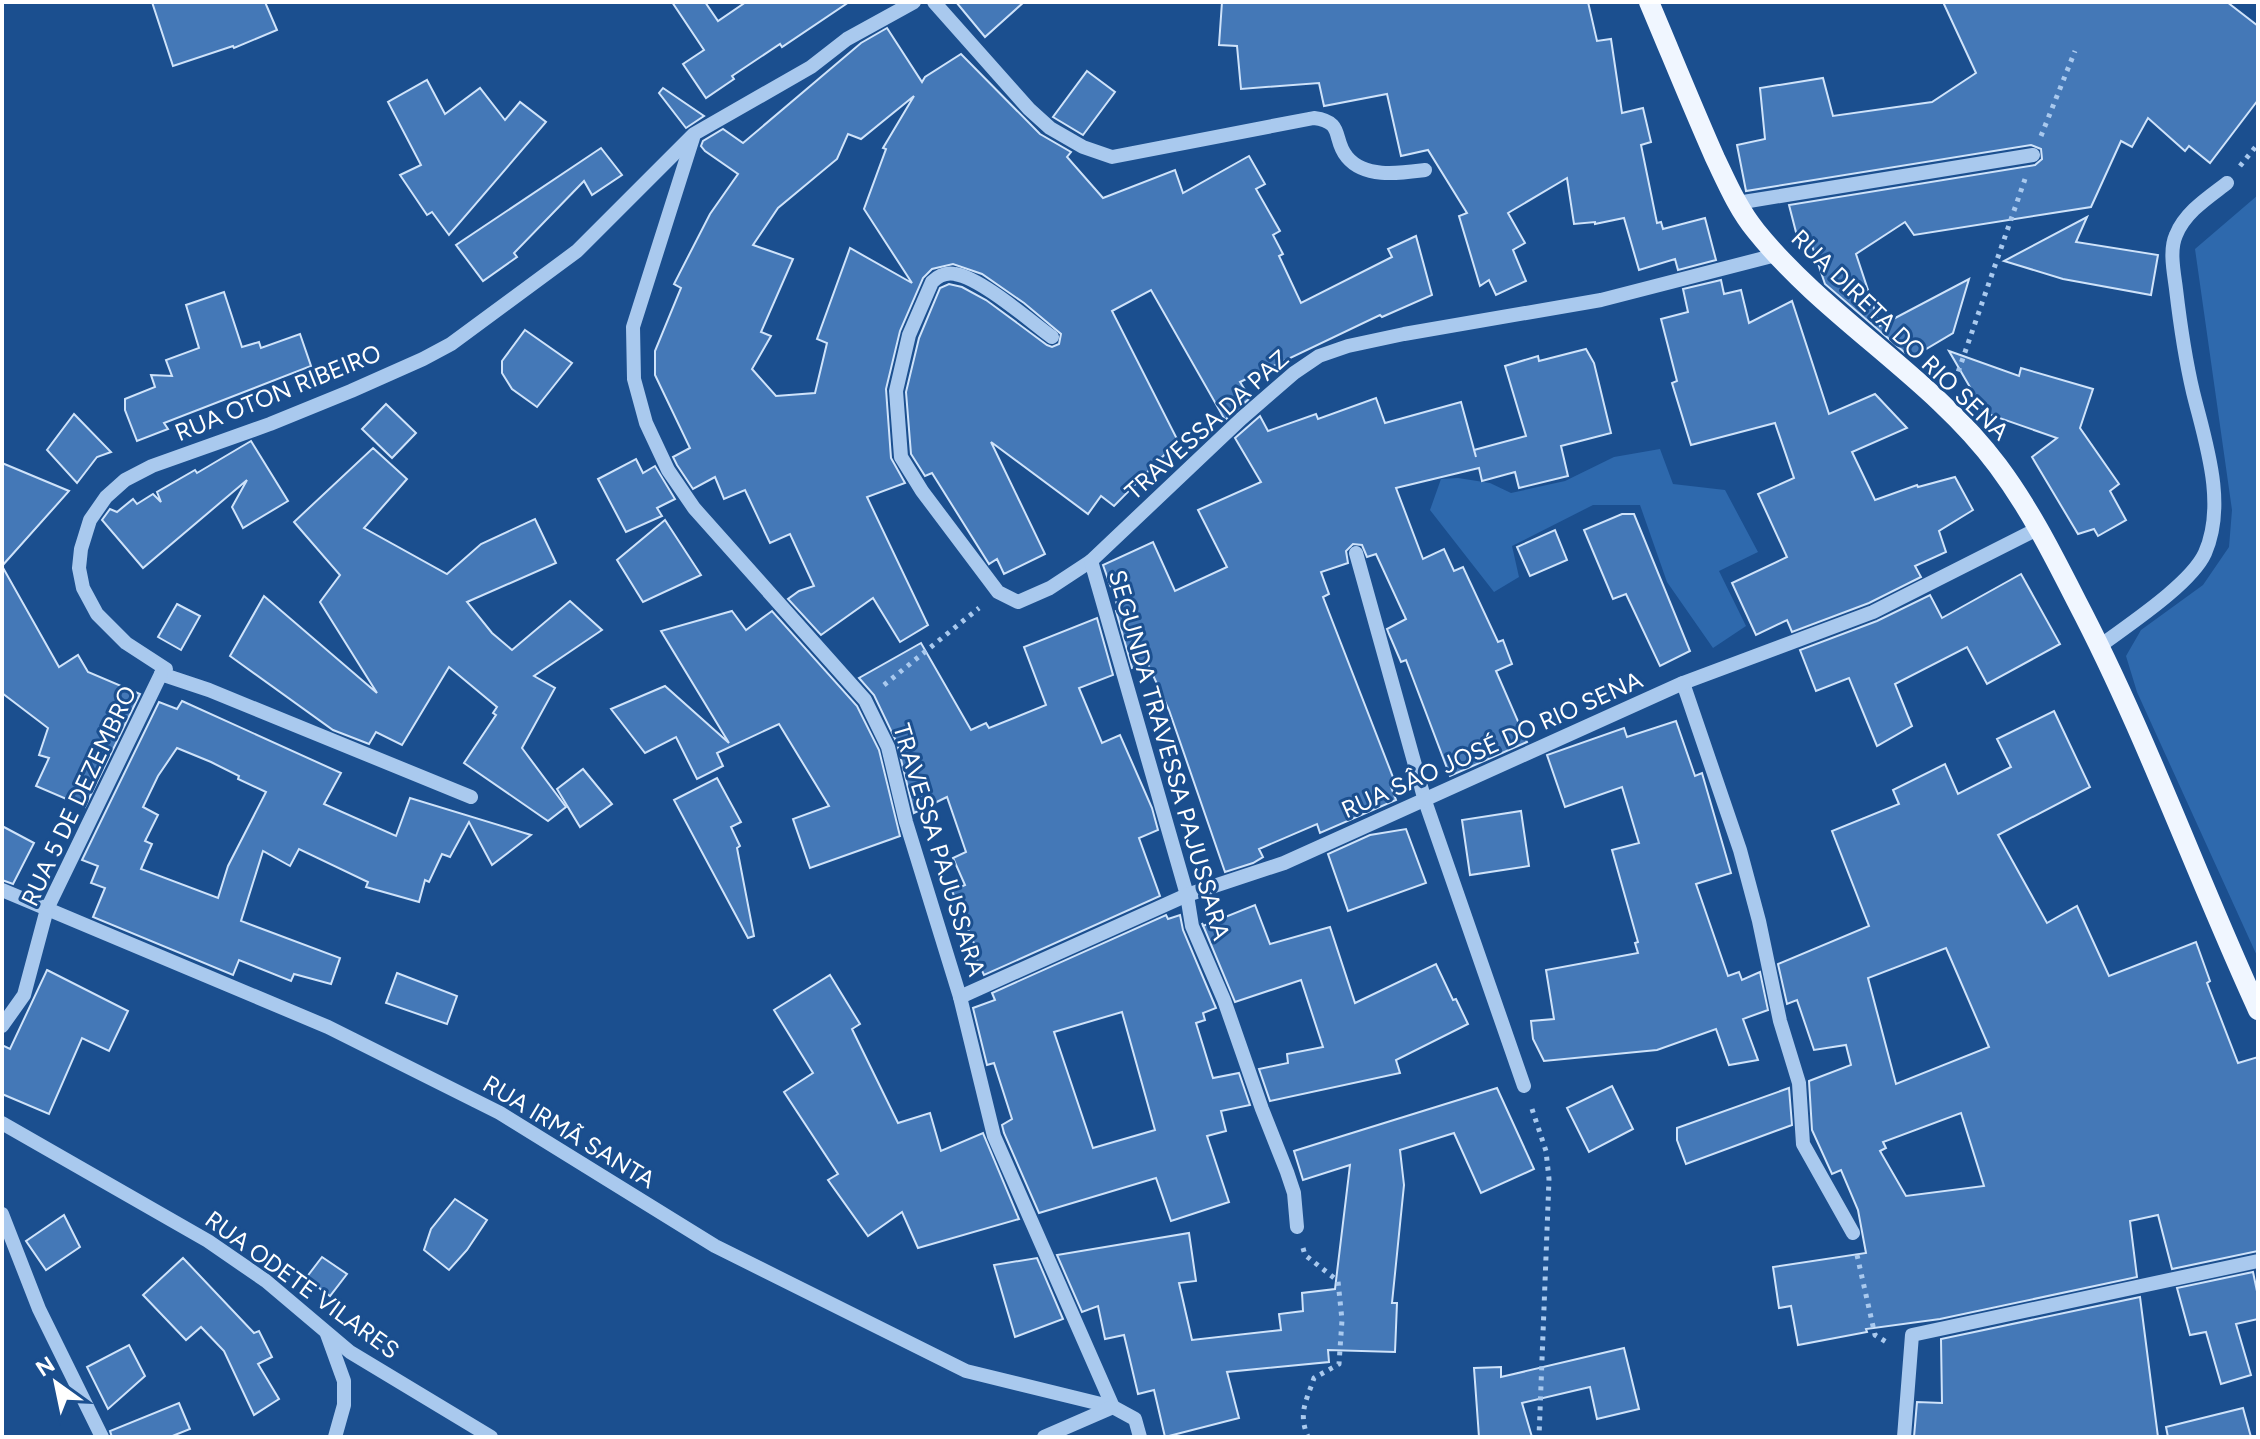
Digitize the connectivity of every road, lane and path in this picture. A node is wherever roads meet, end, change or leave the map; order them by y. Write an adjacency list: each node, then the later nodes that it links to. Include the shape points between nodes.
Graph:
1 (914, 2): 5 (street, RUA OTON RIBEIRO)
2 (934, 2): 7 (street, via 1050,128 1112,157 1314,118 1334,125 1348,159 1361,168)
3 (1649, 2): 9 (main road, RUA DIRETA DO RIO SENA)
4 (2075, 51): 6 (path)
5 (694, 134): 18 (street, RUA OTON RIBEIRO, via 577,251 451,344 270,424 152,466 106,497 90,520 81,549 83,588 97,614 126,643 166,669); 20 (street, TRAVESSA PAJUSSARA, via 633,327 634,379 646,423 694,508)
6 (2033, 155): 9 (street); 12 (path)
7 (1425, 170)
8 (2227, 183): 17 (street, via 2195,208 2175,235 2173,263 2192,389 2212,464 2212,531 2204,556 2188,575)
9 (1737, 203): 10 (main road, RUA DIRETA DO RIO SENA)
10 (1776, 255): 12 (main road, RUA DIRETA DO RIO SENA); 15 (street, TRAVESSA DA PAZ, via 1601,300 1404,334 1319,356 1241,419)
11 (1052, 337): 16 (street, via 982,286 952,273 938,276 909,335 896,391 901,457)
12 (1945, 408): 13 (main road, RUA DIRETA DO RIO SENA, via 1998,466)
13 (2039, 528): 17 (main road, RUA DIRETA DO RIO SENA); 19 (street, RUA SÂO JOSÉ DO RIO SENA, via 1873,612)
14 (1356, 553): 22 (street)
15 (1091, 561): 16 (street, TRAVESSA DA PAZ, via 1018,602); 24 (street, SEGUNDA TRAVESSA PAJUSSARA)
16 (998, 592): 20 (path)
17 (2100, 646): 27 (main road, RUA DIRETA DO RIO SENA)
18 (161, 674): 21 (street, RUA OTON RIBEIRO); 25 (street, RUA 5 DE DEZEMBRO)
19 (1683, 683): 22 (street, RUA SÂO JOSÉ DO RIO SENA); 33 (street, via 1752,892 1799,1083 1803,1144)
20 (865, 700): 26 (street, TRAVESSA PAJUSSARA, via 888,747)
21 (471, 797)
22 (1425, 801): 24 (street, RUA SÂO JOSÉ DO RIO SENA, via 1284,863); 29 (street)
23 (2, 890): 25 (street, RUA IRMÃ SANTA)
24 (1187, 895): 26 (street, RUA SÂO JOSÉ DO RIO SENA); 32 (street, SEGUNDA TRAVESSA PAJUSSARA, via 1192,926 1294,1193)
25 (47, 909): 28 (street, RUA 5 DE DEZEMBRO, via 24,995); 37 (street, RUA IRMÃ SANTA, via 328,1027 500,1113 715,1246 966,1371)
26 (960, 997): 37 (street, TRAVESSA PAJUSSARA, via 994,1136)
27 (2258, 1010)
28 (2, 1026)
29 (1524, 1086): 44 (path, via 1546,1151 1549,1179)
30 (2, 1123): 35 (street, RUA ODETE VILARES, via 208,1241 266,1281)
31 (2, 1214): 38 (street, via 39,1309)
32 (1297, 1227): 43 (path, via 1305,1255 1338,1281 1342,1320 1339,1364 1314,1378 1303,1411)
33 (1853, 1233): 36 (path, via 1875,1335 1889,1344)
34 (2258, 1261): 36 (street)
35 (326, 1333): 39 (street, via 344,1381); 40 (street, RUA ODETE VILARES)
36 (1912, 1335): 45 (street)
37 (1113, 1407): 41 (street); 42 (street, TRAVESSA PAJUSSARA, via 1135,1419)
38 (102, 1437)
39 (335, 1437)
40 (491, 1437)
41 (1044, 1437)
42 (1140, 1437)
43 (1308, 1437)
44 (1539, 1437)
45 (1904, 1437)

